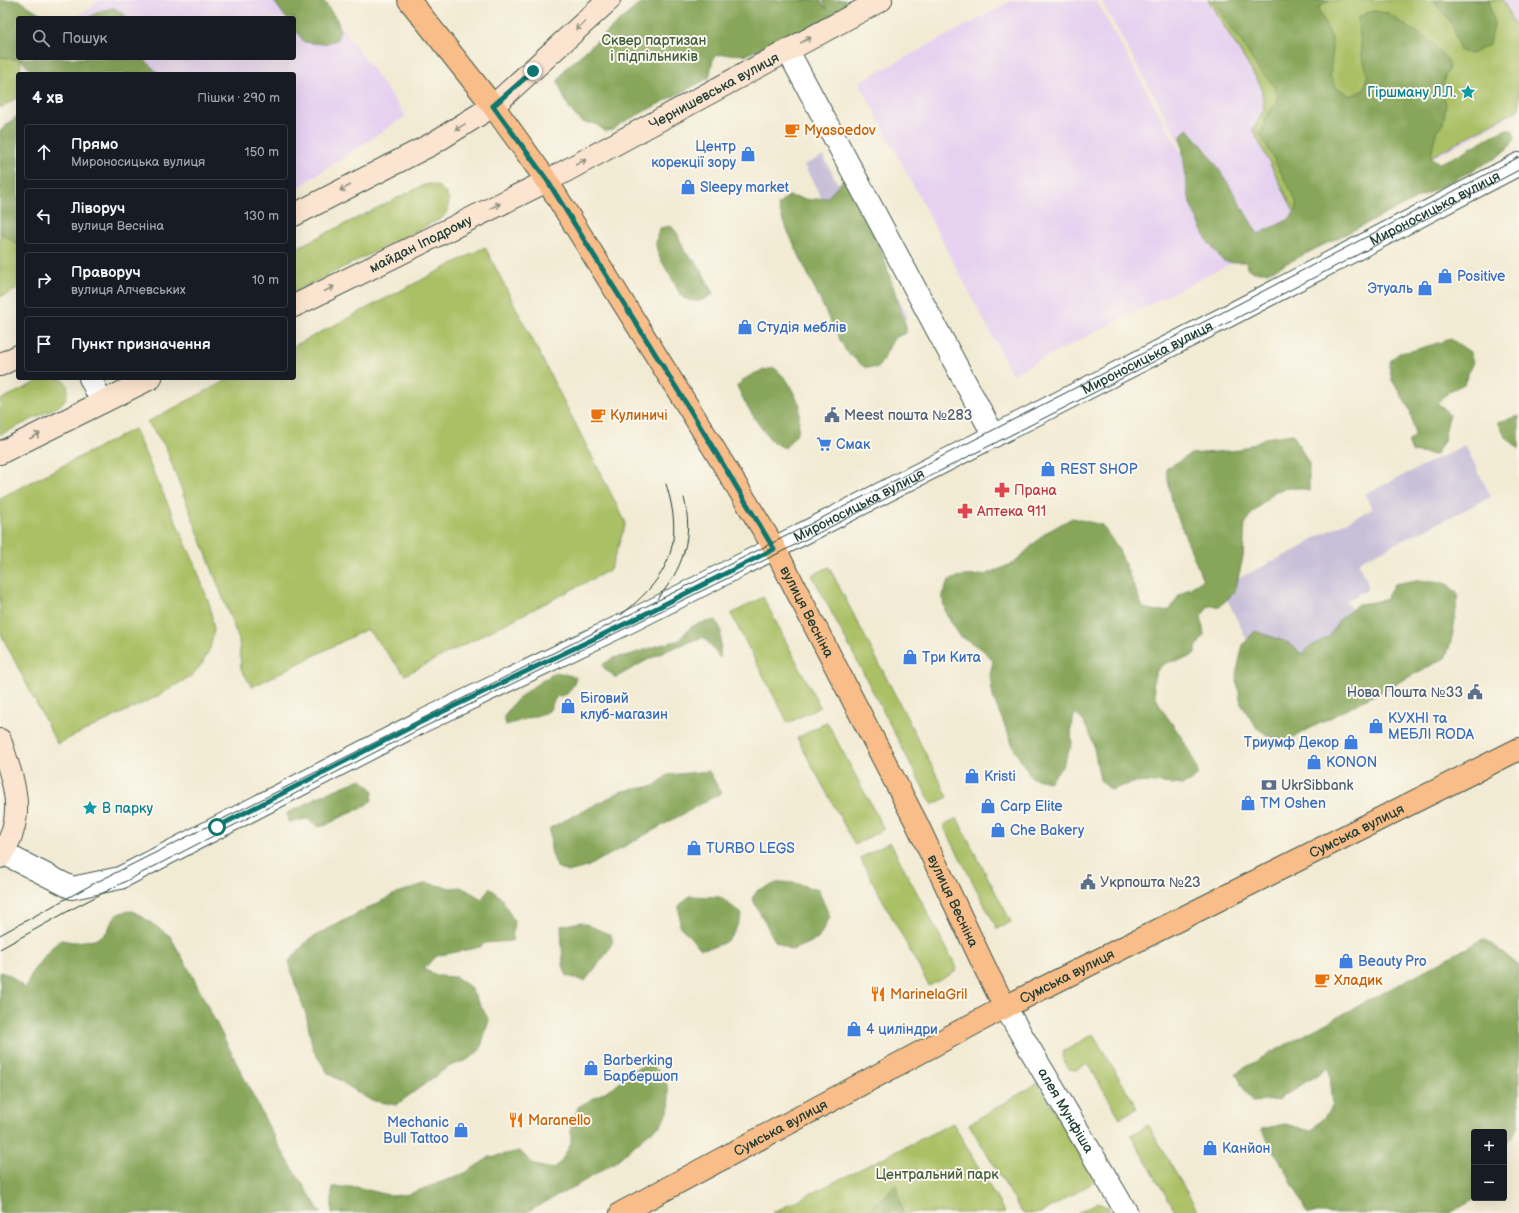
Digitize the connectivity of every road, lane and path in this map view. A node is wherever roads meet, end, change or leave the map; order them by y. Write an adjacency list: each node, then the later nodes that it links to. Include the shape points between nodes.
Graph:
1 (409, 0): 5 (main road, вулиця Весніна)
2 (609, 0): 5 (street, one-way to 5)
3 (881, 0): 4 (street, Чернишевська вулиця, one-way to 3)
4 (788, 51): 7 (street, Чернишевська вулиця, one-way to 4); 15 (street)
5 (493, 106): 7 (main road, вулиця Весніна); 8 (street, one-way to 8, via 432,144)
6 (1519, 164): 15 (street, Мироносицька вулиця)
7 (547, 180): 9 (street, майдан Іподрому, one-way to 7); 17 (main road, вулиця Весніна)
8 (296, 214)
9 (296, 305)
10 (16, 357): 11 (street)
11 (0, 365)
12 (91, 380): 14 (street)
13 (147, 380): 14 (street)
14 (102, 402): 16 (street, one-way to 14)
15 (994, 436): 17 (street, Мироносицька вулиця)
16 (0, 454)
17 (774, 549): 20 (street, Мироносицька вулиця, via 419,723 120,878 72,888); 21 (main road, вулиця Весніна, via 916,822)
18 (0, 740): 20 (street, via 14,782 17,806 15,826 10,841)
19 (1519, 749): 21 (main road, Сумська вулиця)
20 (1, 855)
21 (1006, 1007): 22 (main road, Сумська вулиця); 23 (street, алея Мунфіша)
22 (621, 1213)
23 (1127, 1213)

